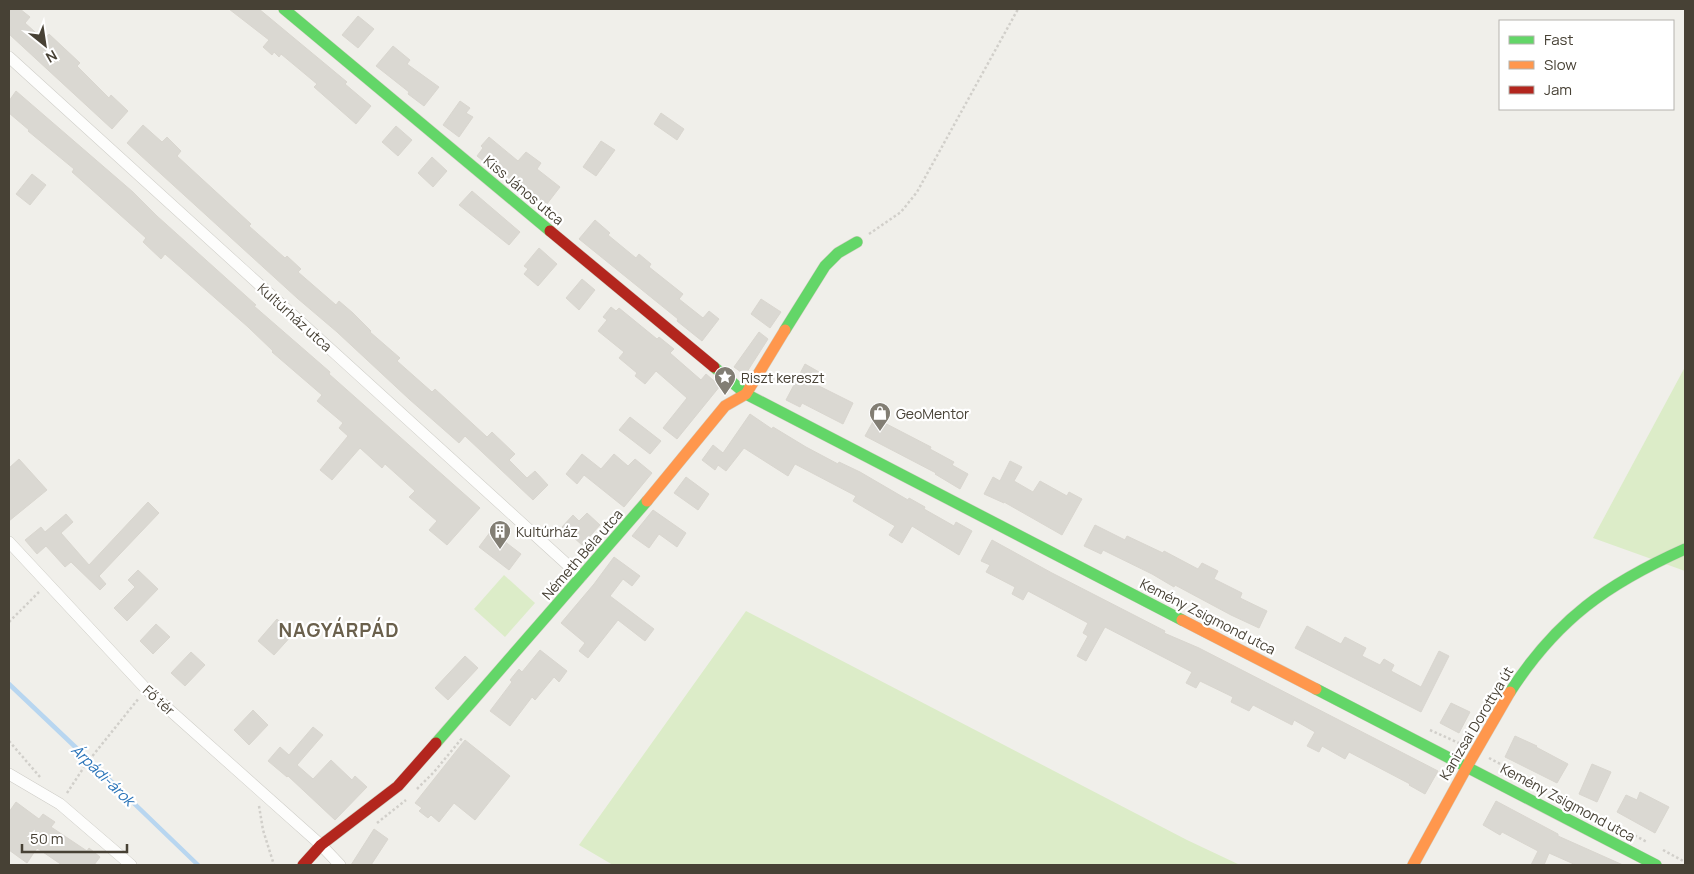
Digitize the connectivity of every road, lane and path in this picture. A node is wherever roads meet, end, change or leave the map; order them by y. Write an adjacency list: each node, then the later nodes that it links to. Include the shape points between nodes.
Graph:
1 (284, 9): 5 (street, Kiss János utca)
2 (1018, 9): 4 (path, via 916,192 900,212)
3 (9, 57): 8 (street, Kultúrház utca)
4 (857, 242): 5 (street, Németh Béla utca, via 838,253 825,266)
5 (746, 394): 8 (street, Németh Béla utca, via 725,406); 14 (street, Kemény Zsigmond utca)
6 (9, 542): 9 (street, Fő tér)
7 (1685, 549): 14 (street, Kanizsai Dorottya út, via 1607,590 1559,630 1511,691)
8 (581, 577): 22 (street, Németh Béla utca, via 398,786)
9 (47, 584): 10 (path); 11 (street, Fő tér)
10 (9, 622)
11 (146, 689): 17 (street, Fő tér); 20 (path, via 86,764)
12 (464, 735): 18 (path)
13 (9, 741): 16 (path)
14 (1466, 766): 27 (street, Kanizsai Dorottya út); 28 (street, Kemény Zsigmond utca)
15 (9, 774): 20 (street)
16 (42, 780)
17 (256, 787): 22 (street, Fő tér); 24 (path, via 263,830)
18 (414, 793)
19 (407, 800): 21 (path)
20 (60, 804): 23 (street)
21 (377, 823)
22 (321, 845): 25 (street, Németh Béla utca); 26 (street, Fő tér)
23 (131, 865)
24 (274, 865)
25 (303, 865)
26 (340, 865)
27 (1413, 865)
28 (1656, 865)

